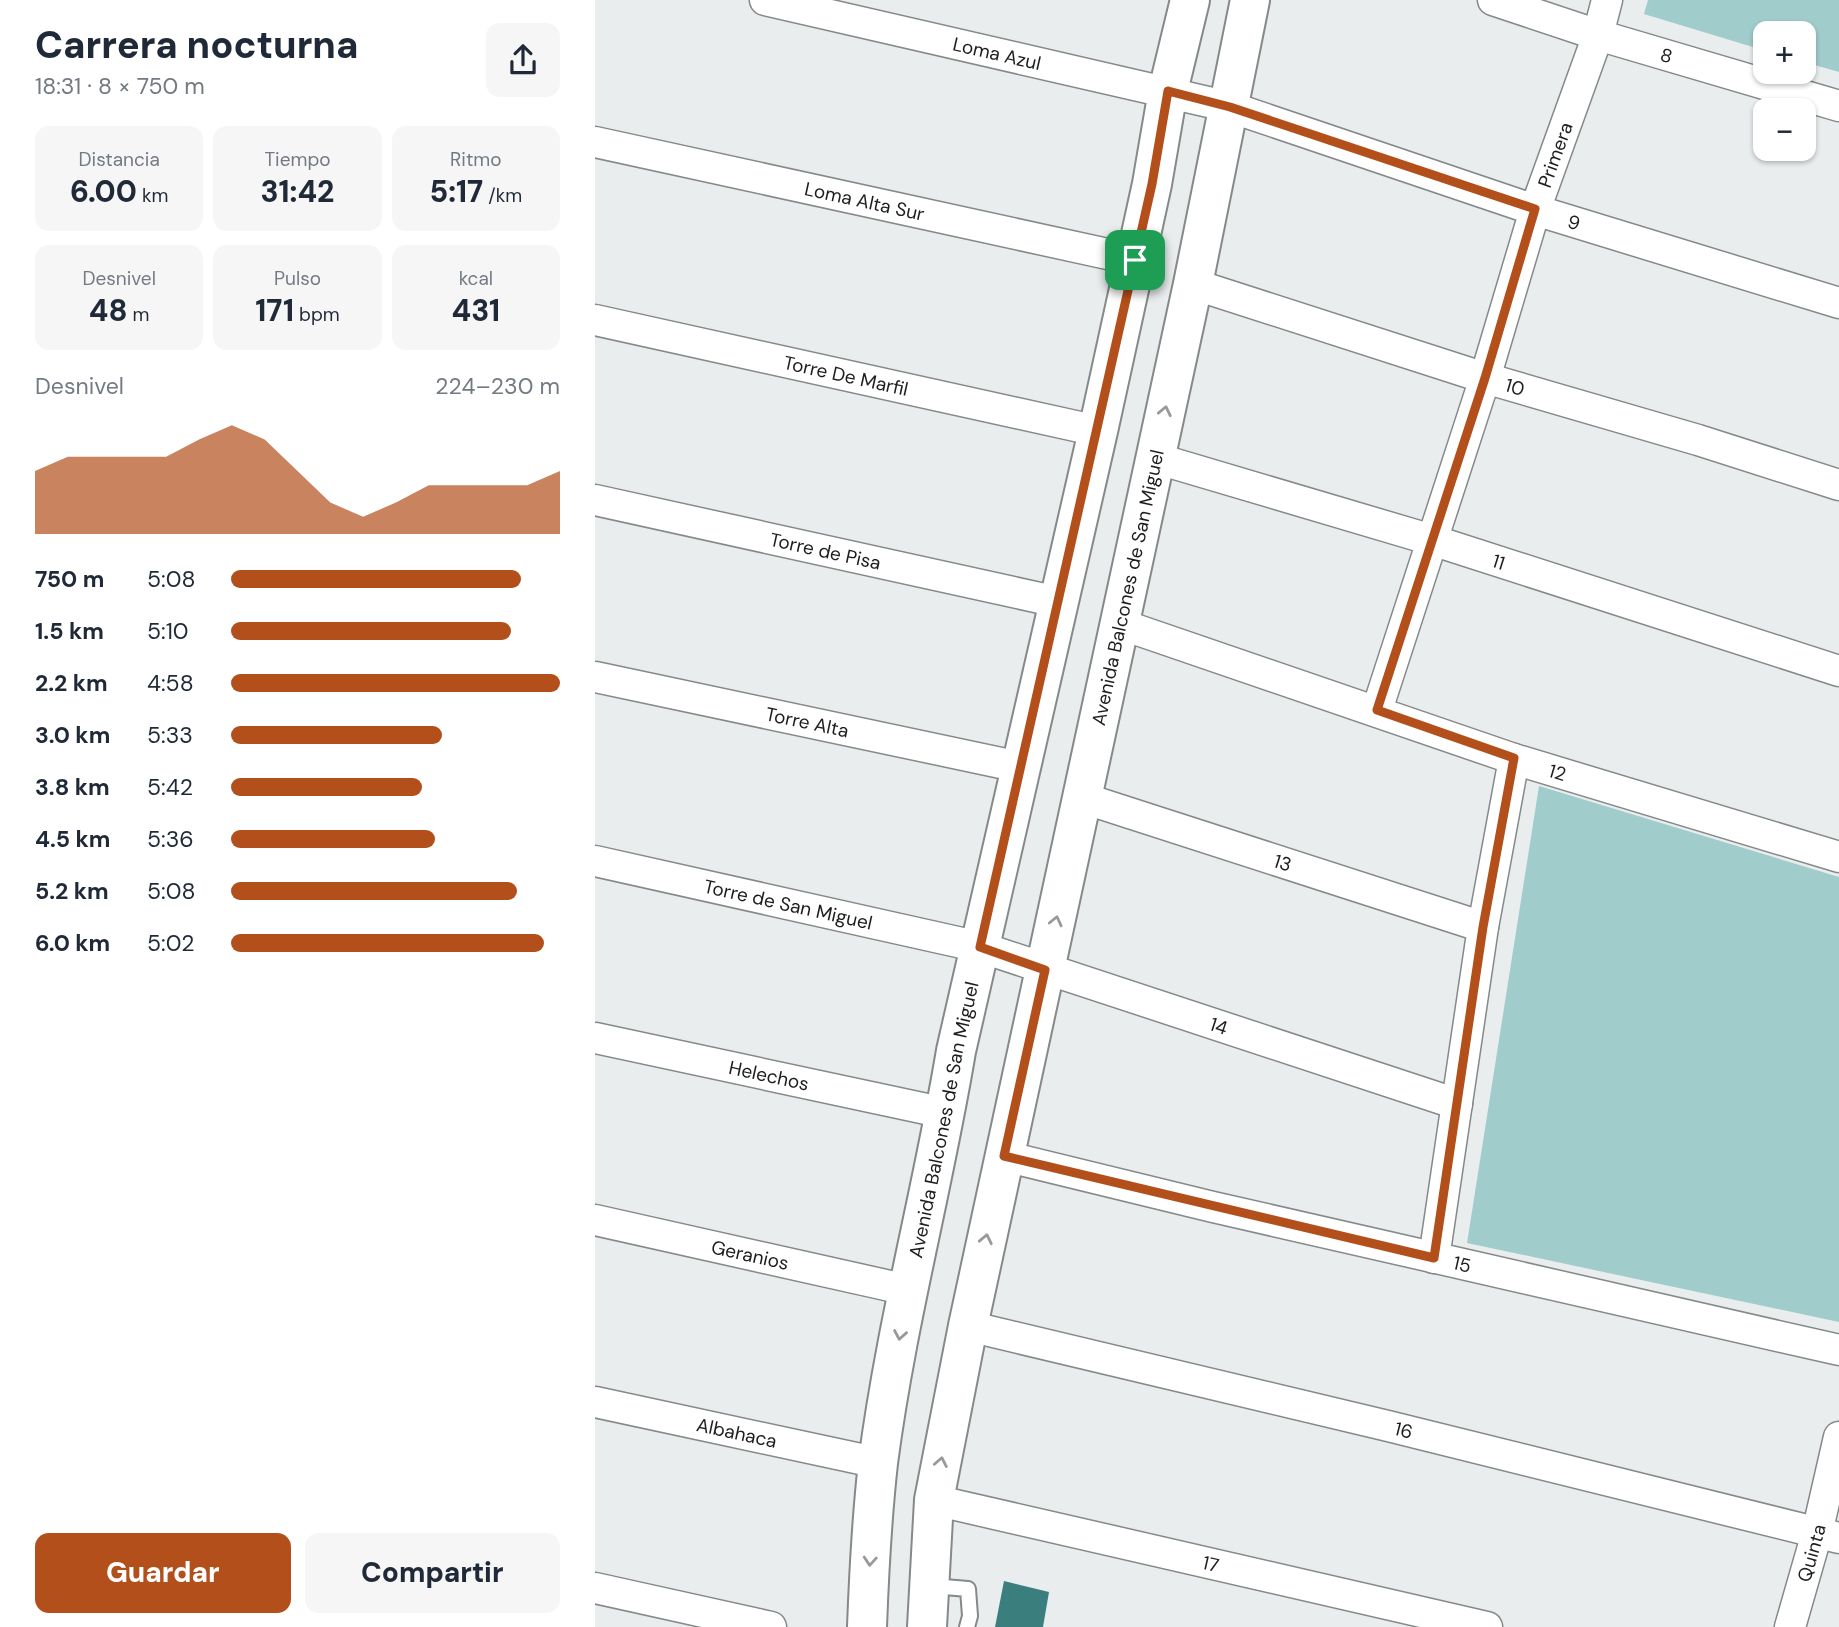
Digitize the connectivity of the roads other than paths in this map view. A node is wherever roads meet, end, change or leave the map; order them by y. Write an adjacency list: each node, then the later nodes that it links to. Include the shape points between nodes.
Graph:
1 (765, 0): 7 (street, Loma Azul)
2 (1190, 0): 7 (street, Avenida Balcones de San Miguel)
3 (1250, 0): 9 (street, Avenida Balcones de San Miguel)
4 (1493, 0): 6 (street, 8)
5 (1607, 0): 6 (street, Primera)
6 (1598, 35): 8 (street, 8); 11 (street, Primera)
7 (1168, 91): 9 (street, Loma Azul); 12 (street, Avenida Balcones de San Miguel)
8 (1839, 106)
9 (1230, 107): 11 (street, 9); 13 (street, Avenida Balcones de San Miguel)
10 (595, 142): 12 (street, Loma Alta Sur)
11 (1535, 209): 14 (street, 9); 16 (street, Primera)
12 (1135, 260): 17 (street, Avenida Balcones de San Miguel)
13 (1193, 284): 16 (street, 10); 18 (street, Avenida Balcones de San Miguel, one-way to 13)
14 (1839, 303)
15 (595, 320): 17 (street, Torre De Marfil)
16 (1485, 378): 19 (street, 10); 21 (street, Primera)
17 (1098, 431): 22 (street, Avenida Balcones de San Miguel)
18 (1155, 458): 21 (street, 11); 23 (street, Avenida Balcones de San Miguel)
19 (1839, 485)
20 (595, 500): 22 (street, Torre de Pisa)
21 (1432, 540): 24 (street, 11); 26 (street, Primera)
22 (1058, 602): 28 (street, Avenida Balcones de San Miguel)
23 (1120, 624): 26 (street, 12); 29 (street, Avenida Balcones de San Miguel)
24 (1839, 671)
25 (595, 677): 28 (street, Torre Alta)
26 (1377, 710): 27 (street, 12)
27 (1514, 758): 30 (street, 12); 32 (street)
28 (1020, 767): 33 (street, Avenida Balcones de San Miguel)
29 (1083, 798): 32 (street, 13); 34 (street, Avenida Balcones de San Miguel, one-way to 29)
30 (1839, 857)
31 (595, 861): 33 (street, Torre de San Miguel)
32 (1483, 927): 36 (street)
33 (980, 947): 34 (street, 14); 37 (street, Avenida Balcones de San Miguel)
34 (1045, 970): 36 (street, 14); 38 (street, Avenida Balcones de San Miguel)
35 (595, 1038): 37 (street, Helechos)
36 (1457, 1104): 40 (street)
37 (946, 1113): 41 (street, Avenida Balcones de San Miguel)
38 (1004, 1156): 40 (street, 15); 42 (street, Avenida Balcones de San Miguel, one-way to 38)
39 (595, 1220): 41 (street, Geranios)
40 (1434, 1258): 43 (street, 15)
41 (908, 1290): 46 (street, Avenida Balcones de San Miguel, one-way to 46)
42 (968, 1326): 47 (street, Avenida Balcones de San Miguel, one-way to 42); 48 (street, 16)
43 (1839, 1350)
44 (595, 1402): 46 (street, Albahaca)
45 (1839, 1437): 48 (street, Quinta)
46 (879, 1462): 52 (street, Avenida Balcones de San Miguel, one-way to 52)
47 (934, 1500): 49 (street, Avenida Balcones de San Miguel); 55 (street, 17)
48 (1828, 1536): 56 (street, Quinta)
49 (928, 1586): 53 (street, Avenida Balcones de San Miguel); 54 (lane, via 968,1589 971,1616)
50 (595, 1588): 51 (street)
51 (771, 1627)
52 (866, 1627)
53 (927, 1627)
54 (967, 1627)
55 (1487, 1627)
56 (1790, 1627)

